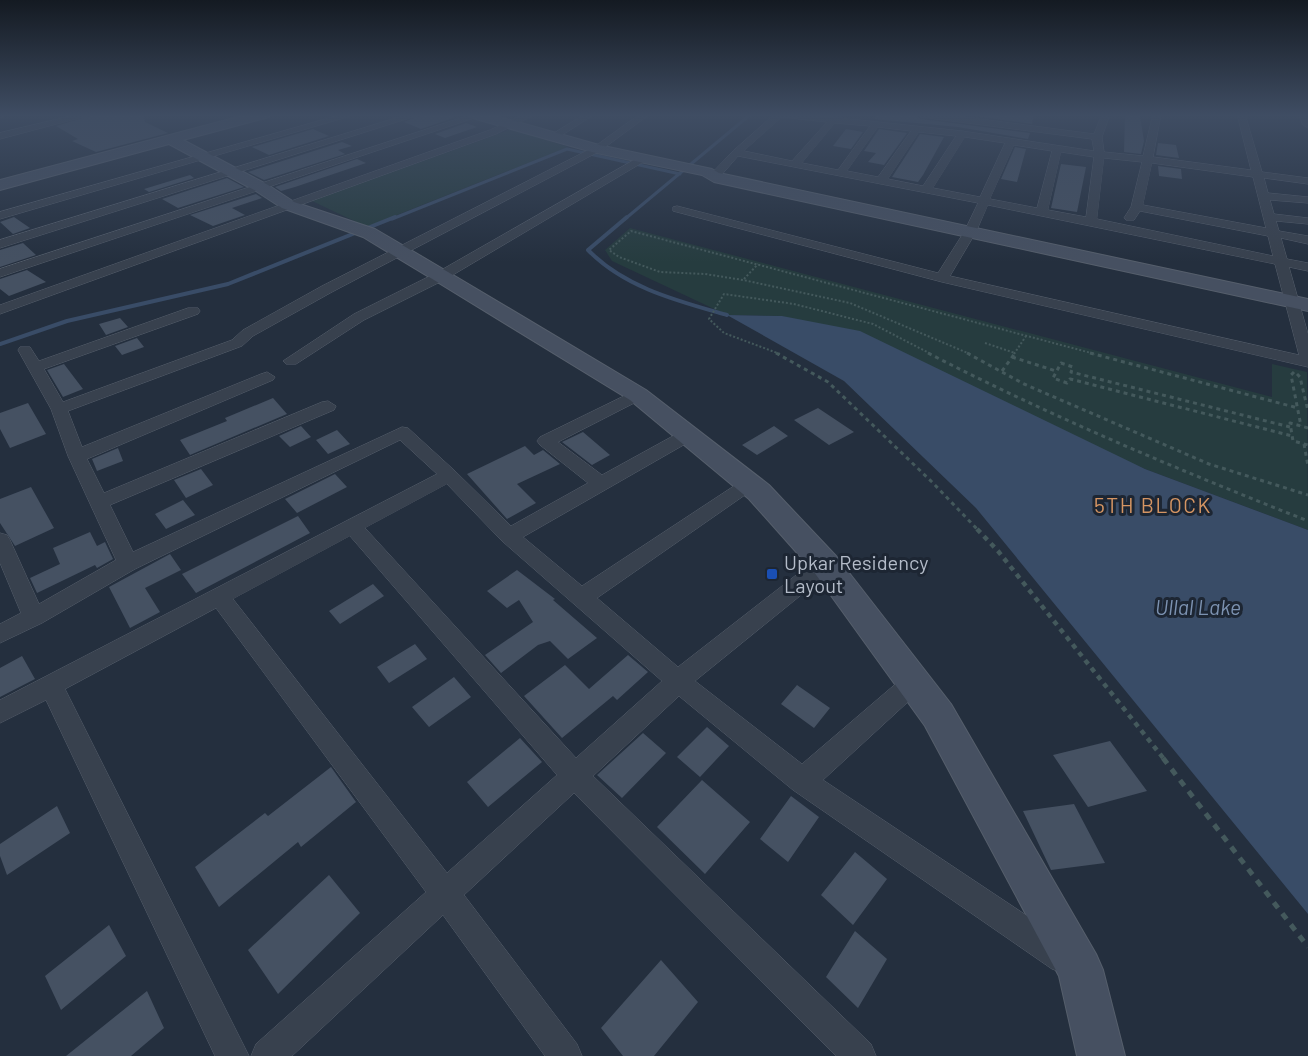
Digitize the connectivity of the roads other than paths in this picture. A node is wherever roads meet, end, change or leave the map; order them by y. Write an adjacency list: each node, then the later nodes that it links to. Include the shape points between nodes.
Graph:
1 (78, 163): 27 (street)
2 (181, 163): 37 (street)
3 (215, 163): 21 (street)
4 (260, 163): 21 (street)
5 (334, 163): 28 (street)
6 (404, 163): 33 (street)
7 (570, 163): 46 (street)
8 (636, 163): 50 (street)
9 (668, 163): 24 (street)
10 (727, 163): 24 (street)
11 (797, 163): 22 (street)
12 (849, 163): 22 (street)
13 (893, 163): 25 (street)
14 (943, 163): 29 (street)
15 (1001, 163): 32 (street)
16 (1054, 163): 36 (street)
17 (1098, 163): 40 (street)
18 (1146, 163): 34 (street)
19 (1178, 163): 23 (street)
20 (1254, 163): 23 (street)
21 (232, 172): 28 (street); 45 (street)
22 (842, 173): 25 (street)
23 (1257, 174): 26 (street); 30 (street)
24 (714, 177): 42 (street)
25 (881, 181): 29 (street)
26 (1308, 181)
27 (0, 184)
28 (262, 188): 33 (street); 49 (street)
29 (926, 190): 32 (street)
30 (1263, 196): 31 (street); 38 (street)
31 (1308, 200)
32 (984, 201): 36 (street); 42 (street)
33 (288, 205): 46 (street, via 369,233); 53 (street)
34 (1137, 207): 41 (street); 43 (street)
35 (677, 209): 51 (street)
36 (1042, 212): 40 (street)
37 (0, 216)
38 (1269, 217): 39 (street); 43 (street)
39 (1308, 221)
40 (1091, 222): 41 (street)
41 (1125, 228): 47 (street)
42 (969, 232): 51 (street); 52 (street)
43 (1273, 233): 44 (street); 47 (street)
44 (1308, 240)
45 (0, 244)
46 (400, 252): 50 (street); 62 (street, via 263,324 237,343)
47 (1281, 262): 48 (street); 52 (street)
48 (1308, 267)
49 (0, 273)
50 (441, 276): 56 (street, via 359,317); 60 (street)
51 (942, 278): 57 (street)
52 (1300, 303): 57 (street)
53 (0, 310)
54 (193, 311): 58 (street)
55 (25, 350): 58 (street)
56 (291, 361)
57 (1308, 362)
58 (34, 367): 62 (street)
59 (267, 377): 64 (street)
60 (638, 395): 63 (street); 66 (street, via 546,441)
61 (328, 406): 68 (street)
62 (59, 409): 64 (street)
63 (688, 435): 66 (street); 67 (street)
64 (77, 456): 68 (street)
65 (449, 475): 69 (street); 70 (street); 72 (street, via 402,432)
66 (601, 484): 70 (street)
67 (749, 484): 73 (street); 75 (street)
68 (99, 502): 72 (street)
69 (352, 525): 74 (street); 82 (street)
70 (509, 536): 75 (street)
71 (0, 540): 76 (street)
72 (128, 563): 76 (street)
73 (825, 564): 78 (street); 79 (street)
74 (219, 596): 80 (street); 84 (street)
75 (581, 598): 78 (street)
76 (34, 617): 77 (street)
77 (0, 634)
78 (678, 681): 82 (street); 83 (street)
79 (914, 682): 83 (street); 85 (street, via 938,715)
80 (51, 686): 81 (street); 86 (street)
81 (0, 712)
82 (574, 775): 84 (street); 89 (street)
83 (802, 782): 85 (street)
84 (444, 892): 87 (street); 88 (street)
85 (1080, 970): 90 (street)
86 (232, 1056)
87 (268, 1056)
88 (564, 1056)
89 (859, 1056)
90 (1101, 1056)

